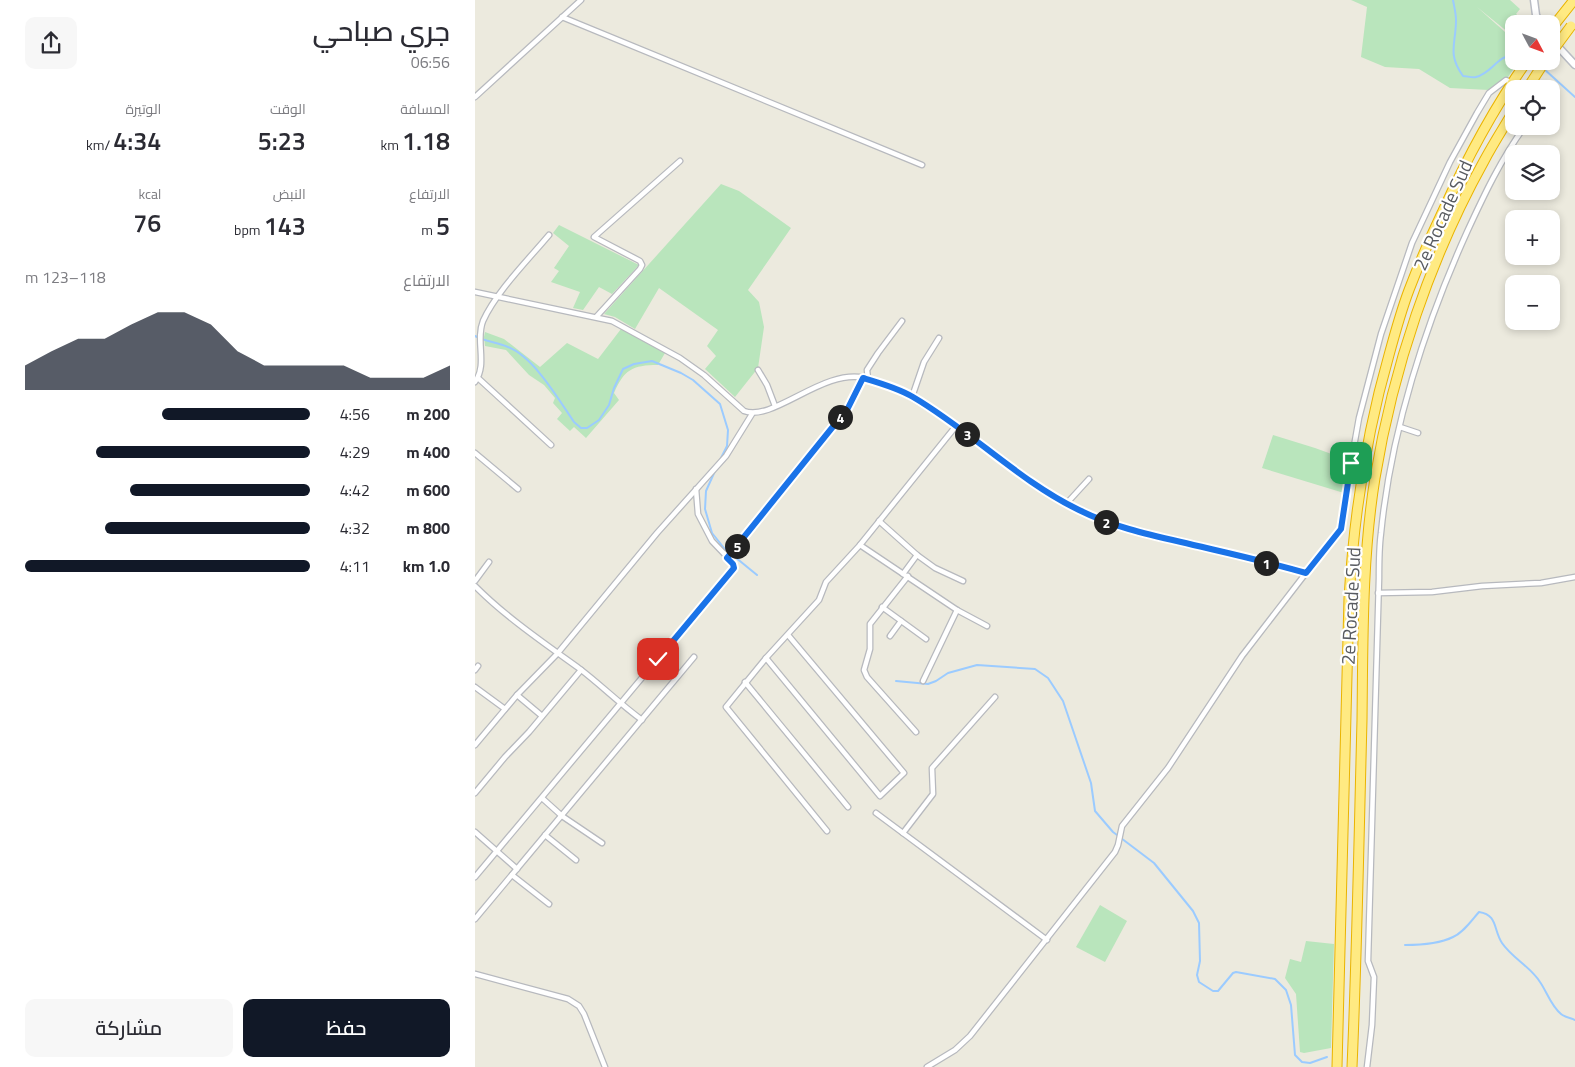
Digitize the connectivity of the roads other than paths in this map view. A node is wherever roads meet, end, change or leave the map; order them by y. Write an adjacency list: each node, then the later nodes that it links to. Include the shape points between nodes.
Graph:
1 (581, 0): 5 (street)
2 (1534, 0): 4 (street)
3 (1574, 0): 6 (highway)
4 (1536, 15)
5 (562, 17): 13 (street); 17 (street)
6 (1560, 18)
7 (1573, 24): 8 (highway, bridge)
8 (1560, 41)
9 (1560, 48): 10 (street)
10 (1575, 65)
11 (1520, 70): 12 (highway, 2e Rocade Sud)
12 (1514, 79): 46 (street, via 1506,80 1489,93 1450,162 1412,243 1381,334 1359,418 1341,529); 96 (highway, 2e Rocade Sud, via 1473,147 1408,292 1377,396 1367,445 1355,520 1349,598)
13 (475, 97)
14 (1505, 125): 97 (highway, 2e Rocade Sud, via 1461,206 1427,286 1402,361 1375,478 1363,642)
15 (1519, 135): 31 (street, via 1491,180 1446,279 1422,346)
16 (680, 161): 21 (street, via 594,237 641,261 642,265)
17 (922, 165)
18 (549, 235): 20 (street)
19 (475, 292): 20 (street)
20 (498, 297): 21 (street); 26 (street, via 480,330 481,370)
21 (597, 316): 29 (street, via 680,358 744,412)
22 (902, 321): 25 (street, via 867,370)
23 (939, 338): 27 (street, via 924,362)
24 (758, 370): 28 (street)
25 (866, 378): 27 (street); 28 (street, via 844,376); 44 (street, via 848,408)
26 (477, 380): 33 (street)
27 (912, 397): 30 (street)
28 (775, 406): 29 (street)
29 (752, 414): 39 (street, via 725,456)
30 (956, 426): 40 (street, via 1042,489); 41 (street)
31 (1400, 427): 32 (street); 52 (street, via 1381,533)
32 (1418, 433)
33 (551, 445)
34 (475, 453): 35 (street)
35 (480, 458): 36 (street); 38 (street)
36 (475, 462)
37 (1089, 479): 40 (street)
38 (518, 489)
39 (696, 489): 44 (street, via 698,514 712,542); 60 (street)
40 (1067, 503): 46 (street, via 1105,522)
41 (879, 521): 42 (street); 43 (street)
42 (860, 545): 47 (street); 57 (street, via 826,582 819,600)
43 (917, 555): 47 (street); 49 (street, via 935,568)
44 (727, 558): 69 (street, via 734,568)
45 (489, 562): 50 (street)
46 (1306, 573): 92 (street, via 1242,656 1179,753 1123,826 1115,852)
47 (905, 575): 53 (street); 54 (street)
48 (1575, 577): 52 (street, via 1432,592)
49 (963, 580)
50 (475, 581)
51 (475, 586): 60 (street, via 490,602)
52 (1378, 593): 98 (street, via 1369,961 1374,977)
53 (882, 607): 55 (street); 73 (street, via 870,624 865,674)
54 (957, 610): 56 (street); 64 (street)
55 (901, 621): 58 (street); 59 (street)
56 (987, 626)
57 (788, 635): 62 (street); 62 (street, via 904,773 880,796)
58 (890, 636)
59 (927, 639)
60 (557, 654): 63 (street); 67 (street)
61 (694, 658): 72 (street)
62 (766, 658): 65 (street)
63 (581, 670): 69 (street); 71 (street)
64 (923, 681)
65 (745, 682): 77 (street); 80 (street, via 726,707)
66 (475, 687): 70 (street)
67 (517, 695): 70 (street); 71 (street)
68 (995, 697): 82 (street, via 932,768 933,794)
69 (620, 704): 72 (street); 76 (street)
70 (505, 709): 74 (street)
71 (543, 716): 75 (street)
72 (642, 720): 79 (street)
73 (916, 732)
74 (475, 745)
75 (475, 793)
76 (541, 798): 79 (street); 85 (street)
77 (847, 807)
78 (876, 813): 82 (street)
79 (562, 816): 83 (street); 84 (street)
80 (827, 831)
81 (475, 832): 85 (street)
82 (903, 833): 92 (street)
83 (545, 835): 86 (street); 87 (street)
84 (601, 843)
85 (497, 851): 87 (street); 89 (street)
86 (576, 860)
87 (517, 869): 88 (street)
88 (512, 875): 90 (street); 91 (street)
89 (475, 877)
90 (549, 904)
91 (475, 919)
92 (1047, 940): 95 (street, via 971,1036)
93 (475, 974): 94 (street, via 568,998 584,1014)
94 (605, 1067)
95 (927, 1067)
96 (1337, 1067)
97 (1353, 1067)
98 (1367, 1067)

